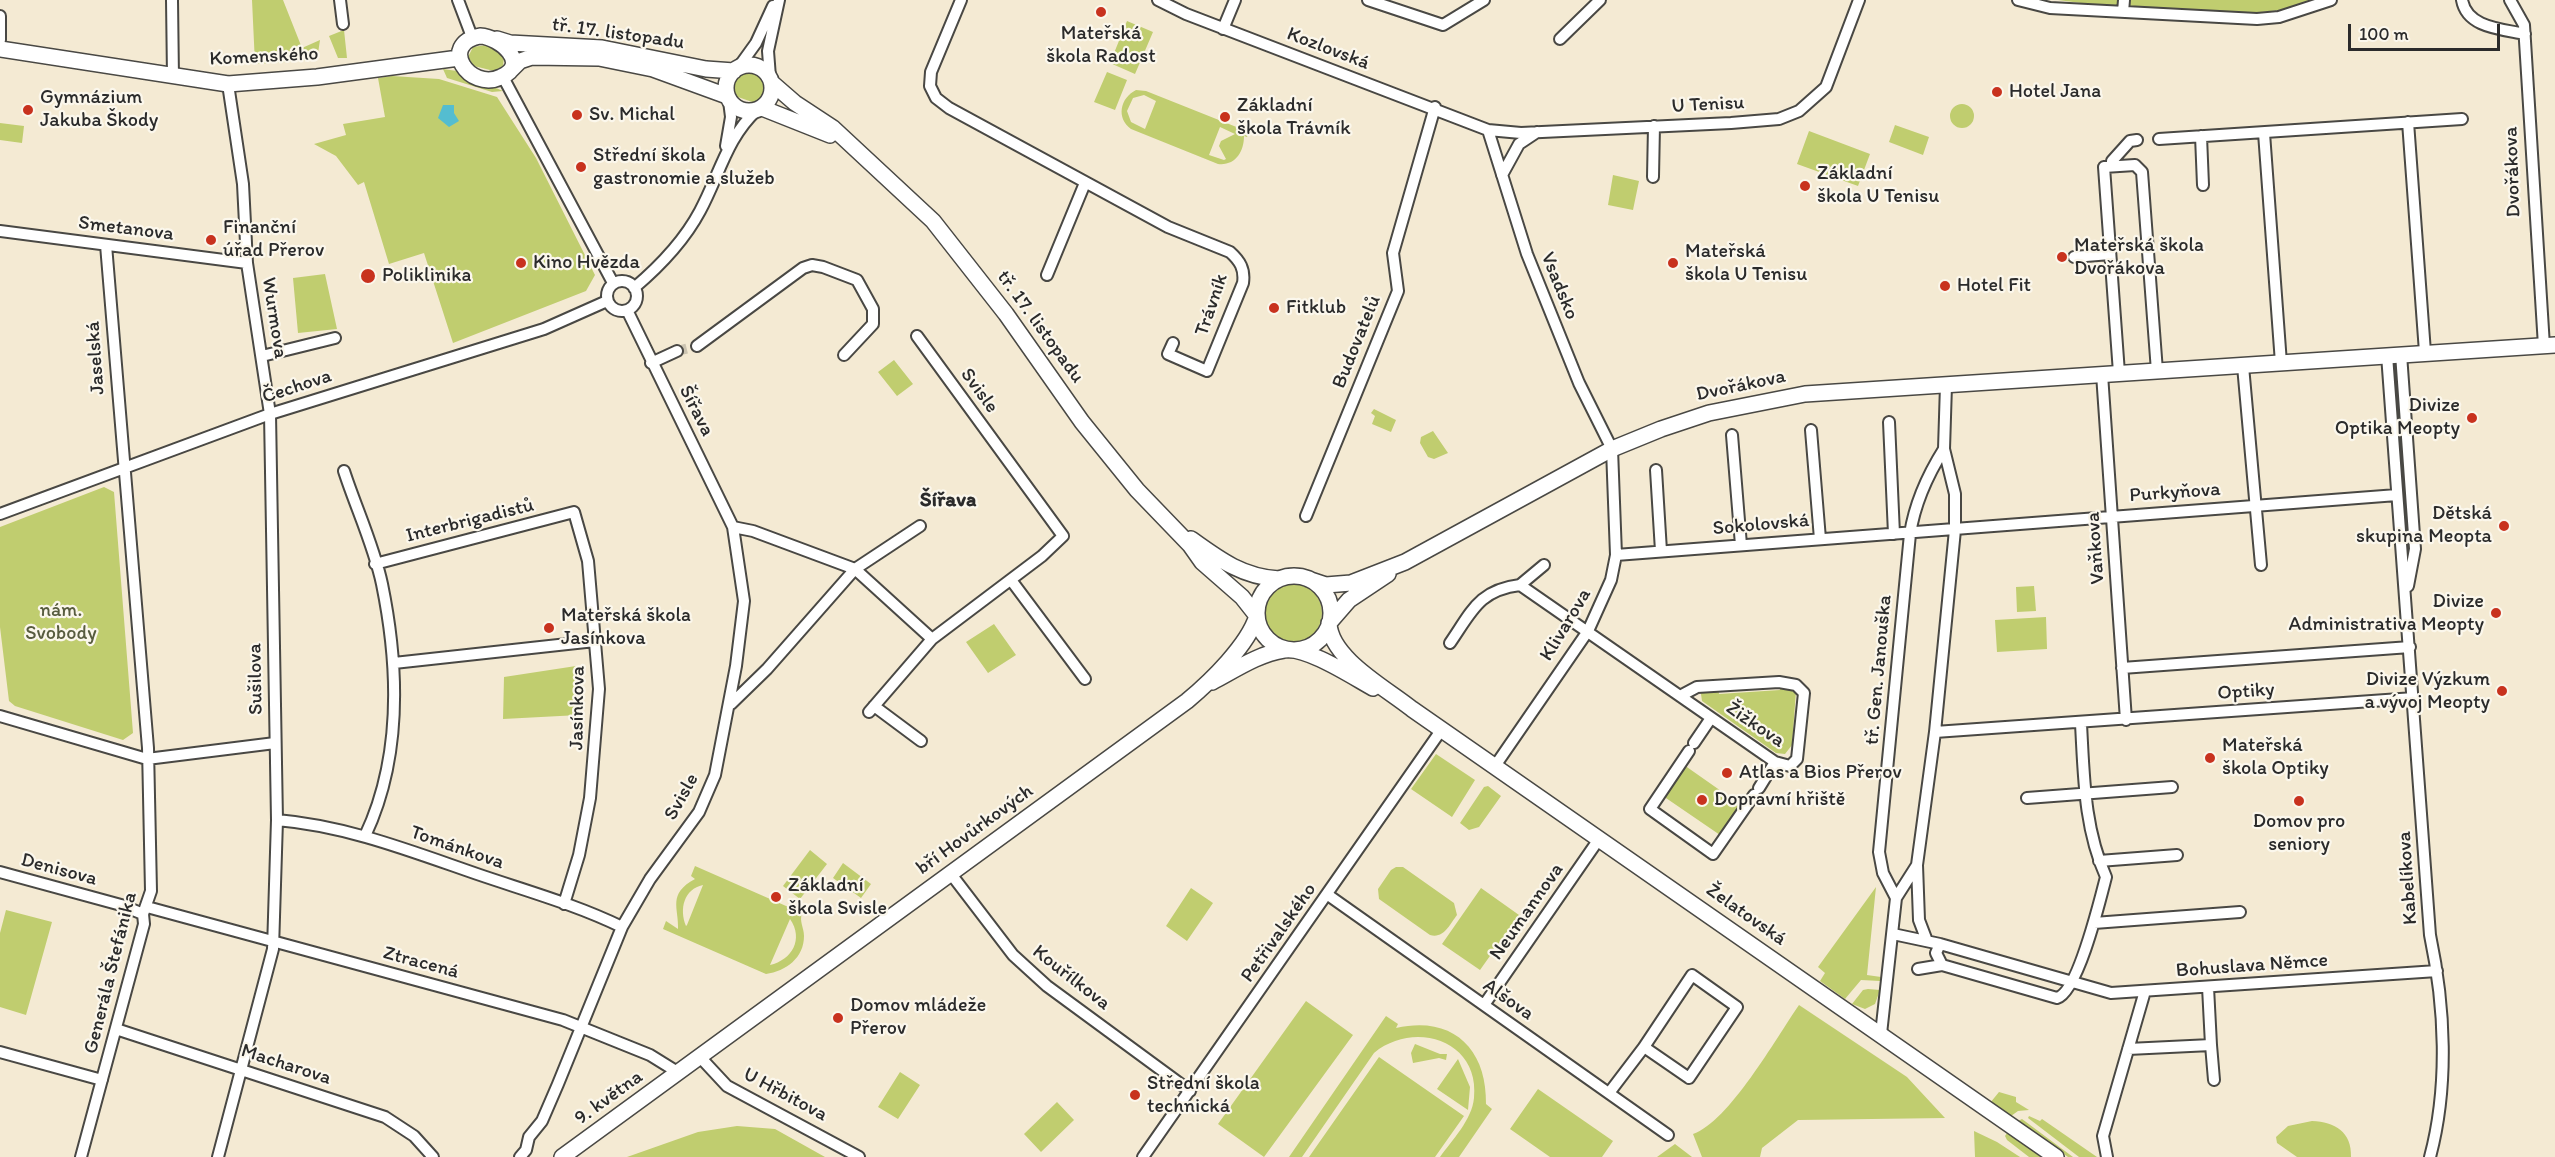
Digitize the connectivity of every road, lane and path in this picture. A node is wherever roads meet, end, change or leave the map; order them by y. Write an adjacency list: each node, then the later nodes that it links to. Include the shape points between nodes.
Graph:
1 (172, 0): 30 (street)
2 (340, 0): 19 (street)
3 (458, 0): 22 (street)
4 (777, 0): 28 (street, via 756,43); 31 (street, via 768,51)
5 (962, 0): 50 (street, Trávník, via 931,72 930,86 936,98)
6 (1158, 0): 20 (street, Kozlovská)
7 (1235, 0): 20 (street)
8 (1368, 0): 9 (street, via 1443,25)
9 (1484, 0)
10 (1600, 0): 24 (street)
11 (1859, 0): 38 (street, U Tenisu, via 1826,87 1799,111 1779,119)
12 (2018, 0): 17 (street, via 2044,7)
13 (2124, 0): 17 (street)
14 (2331, 0): 17 (street, via 2278,17 2257,19)
15 (2462, 0): 21 (street, via 2472,19)
16 (2510, 0): 21 (street, Dvořákova)
17 (2123, 12)
18 (0, 16): 25 (street)
19 (343, 24)
20 (1224, 29): 34 (street, Kozlovská)
21 (2525, 34): 65 (street, Dvořákova)
22 (472, 37): 23 (main road); 27 (main road, via 462,47)
23 (496, 39): 28 (main road, tř. 17. listopadu, via 602,48 706,69); 29 (main road, via 511,53 512,63)
24 (1560, 39)
25 (0, 40)
26 (0, 49): 30 (main road, Komenského)
27 (459, 58): 29 (main road, via 473,76 488,79); 32 (main road, Komenského)
28 (736, 69): 31 (main road, tř. 17. listopadu, via 756,66); 33 (main road, via 726,82)
29 (506, 75): 33 (main road, tř. 17. listopadu, via 520,61 532,57 599,58 653,69); 58 (street)
30 (174, 77): 32 (main road, Komenského)
31 (771, 80): 35 (main road, via 771,97); 46 (main road, tř. 17. listopadu)
32 (228, 84): 56 (street, Wurmova, via 243,184)
33 (728, 98): 35 (main road, tř. 17. listopadu, via 742,111); 45 (street, via 731,124)
34 (1435, 107): 39 (street, Kozlovská); 92 (street, Budovatelů, via 1393,253 1398,291)
35 (759, 109): 45 (street, via 741,128); 46 (main road, tř. 17. listopadu, via 834,137)
36 (2462, 119): 37 (street)
37 (2408, 122): 41 (street); 68 (street)
38 (1654, 126): 40 (street, U Tenisu); 49 (street)
39 (1488, 130): 40 (street, U Tenisu); 48 (street, Vsadsko)
40 (1538, 132): 48 (street, via 1519,144)
41 (2264, 133): 42 (street); 73 (street)
42 (2200, 136): 43 (street); 51 (street)
43 (2159, 139)
44 (2137, 140): 47 (street, via 2130,141 2112,160)
45 (724, 156): 59 (street, via 685,236 660,266)
46 (873, 163): 94 (main road, tř. 17. listopadu, via 933,221 1006,314 1082,422)
47 (2113, 166): 54 (street, via 2104,167); 75 (street, via 2134,165 2142,172)
48 (1502, 175): 83 (street, Vsadsko, via 1527,254 1579,383)
49 (1653, 177)
50 (1085, 183): 57 (street); 64 (street, Trávník, via 1168,227 1230,252 1238,260 1243,283 1207,371 1168,354)
51 (2203, 185)
52 (0, 231): 53 (street, Smetanova)
53 (106, 245): 56 (street, Smetanova); 85 (street, Jaselská)
54 (2110, 254): 55 (street); 76 (street)
55 (2074, 256)
56 (247, 262): 71 (street, Wurmova)
57 (1047, 275)
58 (613, 283): 59 (street, via 623,281); 60 (street, via 607,291)
59 (634, 288): 61 (street, via 636,301)
60 (607, 301): 61 (street, via 616,310); 79 (street, Čechova, via 544,329)
61 (627, 310): 72 (street, Šířava)
62 (917, 336): 112 (street, Svisle, via 1063,536)
63 (335, 338): 71 (street)
64 (1173, 343)
65 (2549, 345): 68 (main road, Dvořákova)
66 (697, 346): 70 (street, via 812,265 857,280 873,309 873,324)
67 (677, 351): 72 (street)
68 (2425, 352): 69 (main road, Dvořákova)
69 (2394, 354): 73 (main road, Dvořákova); 88 (street, Kabelíkova); 105 (street, Kabelíkova, via 2415,549)
70 (844, 355)
71 (262, 356): 79 (street, Wurmova)
72 (651, 363): 96 (street, Šířava)
73 (2281, 363): 74 (main road, Dvořákova)
74 (2243, 366): 75 (main road, Dvořákova); 89 (street)
75 (2157, 371): 76 (main road, Dvořákova)
76 (2119, 373): 77 (main road, Dvořákova)
77 (2102, 374): 78 (main road, Dvořákova); 93 (street, Vaňkova)
78 (1946, 385): 83 (main road, Dvořákova, via 1805,394 1709,413); 84 (street, tř. Gen. Janouška)
79 (270, 414): 85 (street, Čechova); 137 (street, Sušilova)
80 (1889, 422): 98 (street)
81 (1810, 430): 100 (street)
82 (1732, 435): 101 (street)
83 (1612, 449): 103 (street, Klivarova); 104 (main road, Dvořákova)
84 (1944, 449): 97 (street, tř. Gen. Janouška, via 1955,494); 99 (street, tř. Gen. Janouška, via 1925,480)
85 (124, 469): 91 (street, Čechova); 138 (street)
86 (1656, 470): 102 (street)
87 (344, 471): 106 (street)
88 (2397, 495): 89 (street, Purkyňova); 105 (street, Kabelíkova)
89 (2254, 506): 93 (street, Purkyňova); 108 (street)
90 (574, 512): 106 (street, Interbrigadistů); 118 (street, Jasínkova, via 588,561)
91 (0, 514)
92 (1306, 516)
93 (2112, 516): 97 (street, Purkyňova); 123 (street, Vaňkova)
94 (1167, 521): 110 (main road, tř. 17. listopadu, via 1239,571 1258,578); 114 (main road, tř. 17. listopadu)
95 (920, 526): 109 (street)
96 (733, 527): 109 (street); 128 (street, Šířava, via 744,601)
97 (1955, 530): 99 (street, Purkyňova); 135 (street, tř. Gen. Janouška)
98 (1894, 534): 99 (street, Sokolovská); 100 (street, Sokolovská)
99 (1910, 534): 153 (street, tř. Gen. Janouška, via 1879,852 1883,873)
100 (1820, 538): 101 (street, Sokolovská)
101 (1741, 545): 102 (street, Sokolovská)
102 (1661, 551): 103 (street, Sokolovská)
103 (1616, 555): 116 (street, Klivarova, via 1611,580)
104 (1406, 562): 111 (main road, Dvořákova, via 1343,585); 115 (main road, Dvořákova, via 1349,600)
105 (2408, 563): 120 (street, Kabelíkova, via 2405,595)
106 (375, 564): 122 (street)
107 (1544, 565): 113 (street)
108 (2261, 565)
109 (855, 569): 117 (street); 128 (street)
110 (1279, 579): 111 (main road); 114 (main road, via 1263,593)
111 (1308, 579): 115 (main road, via 1320,587 1328,600)
112 (1011, 580): 117 (street, Svisle); 124 (street)
113 (1520, 585): 116 (street, Žižkova); 119 (street, via 1489,593)
114 (1257, 616): 121 (main road, via 1266,637); 125 (main road, bří Hovůrkových, via 1244,644)
115 (1329, 623): 121 (main road, via 1322,637 1310,646); 129 (main road, Želatovská, via 1331,638 1342,654)
116 (1588, 631): 126 (street, Žižkova); 140 (street, Klivarova)
117 (932, 639): 136 (street, Svisle, via 872,709)
118 (595, 641): 122 (street); 154 (street, Jasínkova, via 599,689 591,787 579,855)
119 (1450, 643)
120 (2410, 646): 123 (street); 127 (street, Kabelíkova)
121 (1287, 649): 125 (main road, bří Hovůrkových, via 1252,660); 129 (main road, Želatovská, via 1321,661)
122 (394, 663): 145 (street, via 386,778 379,806)
123 (2122, 668): 132 (street, Vaňkova)
124 (1085, 679)
125 (1207, 685): 151 (main road, bří Hovůrkových)
126 (1682, 695): 131 (street, Žižkova); 139 (street, Žižkova, via 1697,687 1796,684 1804,693 1797,759 1790,766)
127 (2414, 698): 132 (street, Optiky); 165 (street, Kabelíkova, via 2430,935)
128 (731, 704): 158 (street, Svisle, via 715,775 699,812 650,879)
129 (1412, 709): 134 (main road, Želatovská)
130 (0, 716): 138 (street)
131 (1711, 718): 139 (street, Žižkova); 139 (street, Želatovská, via 1650,809 1713,854)
132 (2126, 720): 133 (street, Optiky)
133 (2081, 724): 135 (street, Optiky); 142 (street)
134 (1442, 729): 140 (main road, Želatovská); 152 (street, Petřivalského)
135 (1935, 732): 149 (street, tř. Gen. Janouška)
136 (921, 741)
137 (276, 743): 138 (street); 144 (street, Sušilova)
138 (147, 759): 155 (street, Generála Štefánika, via 151,891)
139 (1775, 762)
140 (1495, 766): 146 (main road, Želatovská)
141 (2172, 787): 142 (street)
142 (2085, 794): 143 (street); 148 (street)
143 (2027, 798)
144 (277, 820): 145 (street, Tománkova, via 315,823); 161 (street, Sušilova)
145 (364, 836): 154 (street, Tománkova)
146 (1599, 839): 169 (street, Neumannova); 172 (main road, Želatovská)
147 (2177, 855): 148 (street)
148 (2099, 861): 157 (street, via 2106,877)
149 (1917, 865): 153 (street, tř. Gen. Janouška); 160 (street, via 1919,920)
150 (0, 873): 155 (street, Denisova)
151 (951, 874): 177 (main road, bří Hovůrkových); 182 (street, Kouřílkova, via 1013,955 1047,986)
152 (1328, 895): 169 (street, Alšova); 182 (street, Petřivalského)
153 (1896, 898): 159 (street, tř. Gen. Janouška)
154 (564, 904): 158 (street, Tománkova)
155 (145, 910): 161 (street, Ztracená); 171 (street, Generála Štefánika)
156 (2240, 912): 157 (street)
157 (2094, 923): 166 (street)
158 (622, 927): 170 (street, Svisle)
159 (1893, 934): 160 (street, Bohuslava Němce); 172 (street, tř. Gen. Janouška)
160 (1927, 941): 162 (street, Bohuslava Němce)
161 (274, 943): 170 (street, Ztracená); 178 (street, Sušilova)
162 (1940, 944): 163 (street, via 1936,953); 166 (street, Bohuslava Němce)
163 (1942, 965): 164 (street); 166 (street, via 2057,998)
164 (1918, 969)
165 (2437, 971): 167 (street, Bohuslava Němce); 194 (street, Kabelíkova, via 2442,1079)
166 (2070, 982): 168 (street, Bohuslava Němce, via 2111,993)
167 (2208, 987): 168 (street, Bohuslava Němce); 173 (street)
168 (2145, 991): 175 (street)
169 (1484, 1005): 183 (street, Alšova)
170 (582, 1026): 179 (street, Ztracená, via 655,1057); 188 (street, Svisle, via 542,1121)
171 (116, 1029): 178 (street, Macharova); 180 (street, Generála Štefánika)
172 (1881, 1034): 192 (main road, Želatovská)
173 (2211, 1045): 175 (street); 181 (street)
174 (1644, 1047): 174 (street, via 1689,1078 1737,1007 1692,975); 183 (street)
175 (2128, 1049): 193 (street, via 2103,1136)
176 (0, 1052): 180 (street)
177 (700, 1057): 179 (main road, bří Hovůrkových); 190 (street, U Hřbitova, via 727,1086)
178 (242, 1069): 186 (street, Sušilova); 187 (street, Macharova, via 385,1117 414,1136)
179 (679, 1073): 189 (main road, 9. května)
180 (102, 1080): 185 (street, Generála Štefánika)
181 (2214, 1080)
182 (1190, 1090): 191 (street, Petřivalského)
183 (1609, 1093): 184 (street, Alšova)
184 (1668, 1135)
185 (81, 1157)
186 (218, 1157)
187 (433, 1157)
188 (520, 1157)
189 (562, 1157)
190 (858, 1157)
191 (1143, 1157)
192 (2056, 1157)
193 (2107, 1157)
194 (2430, 1157)

